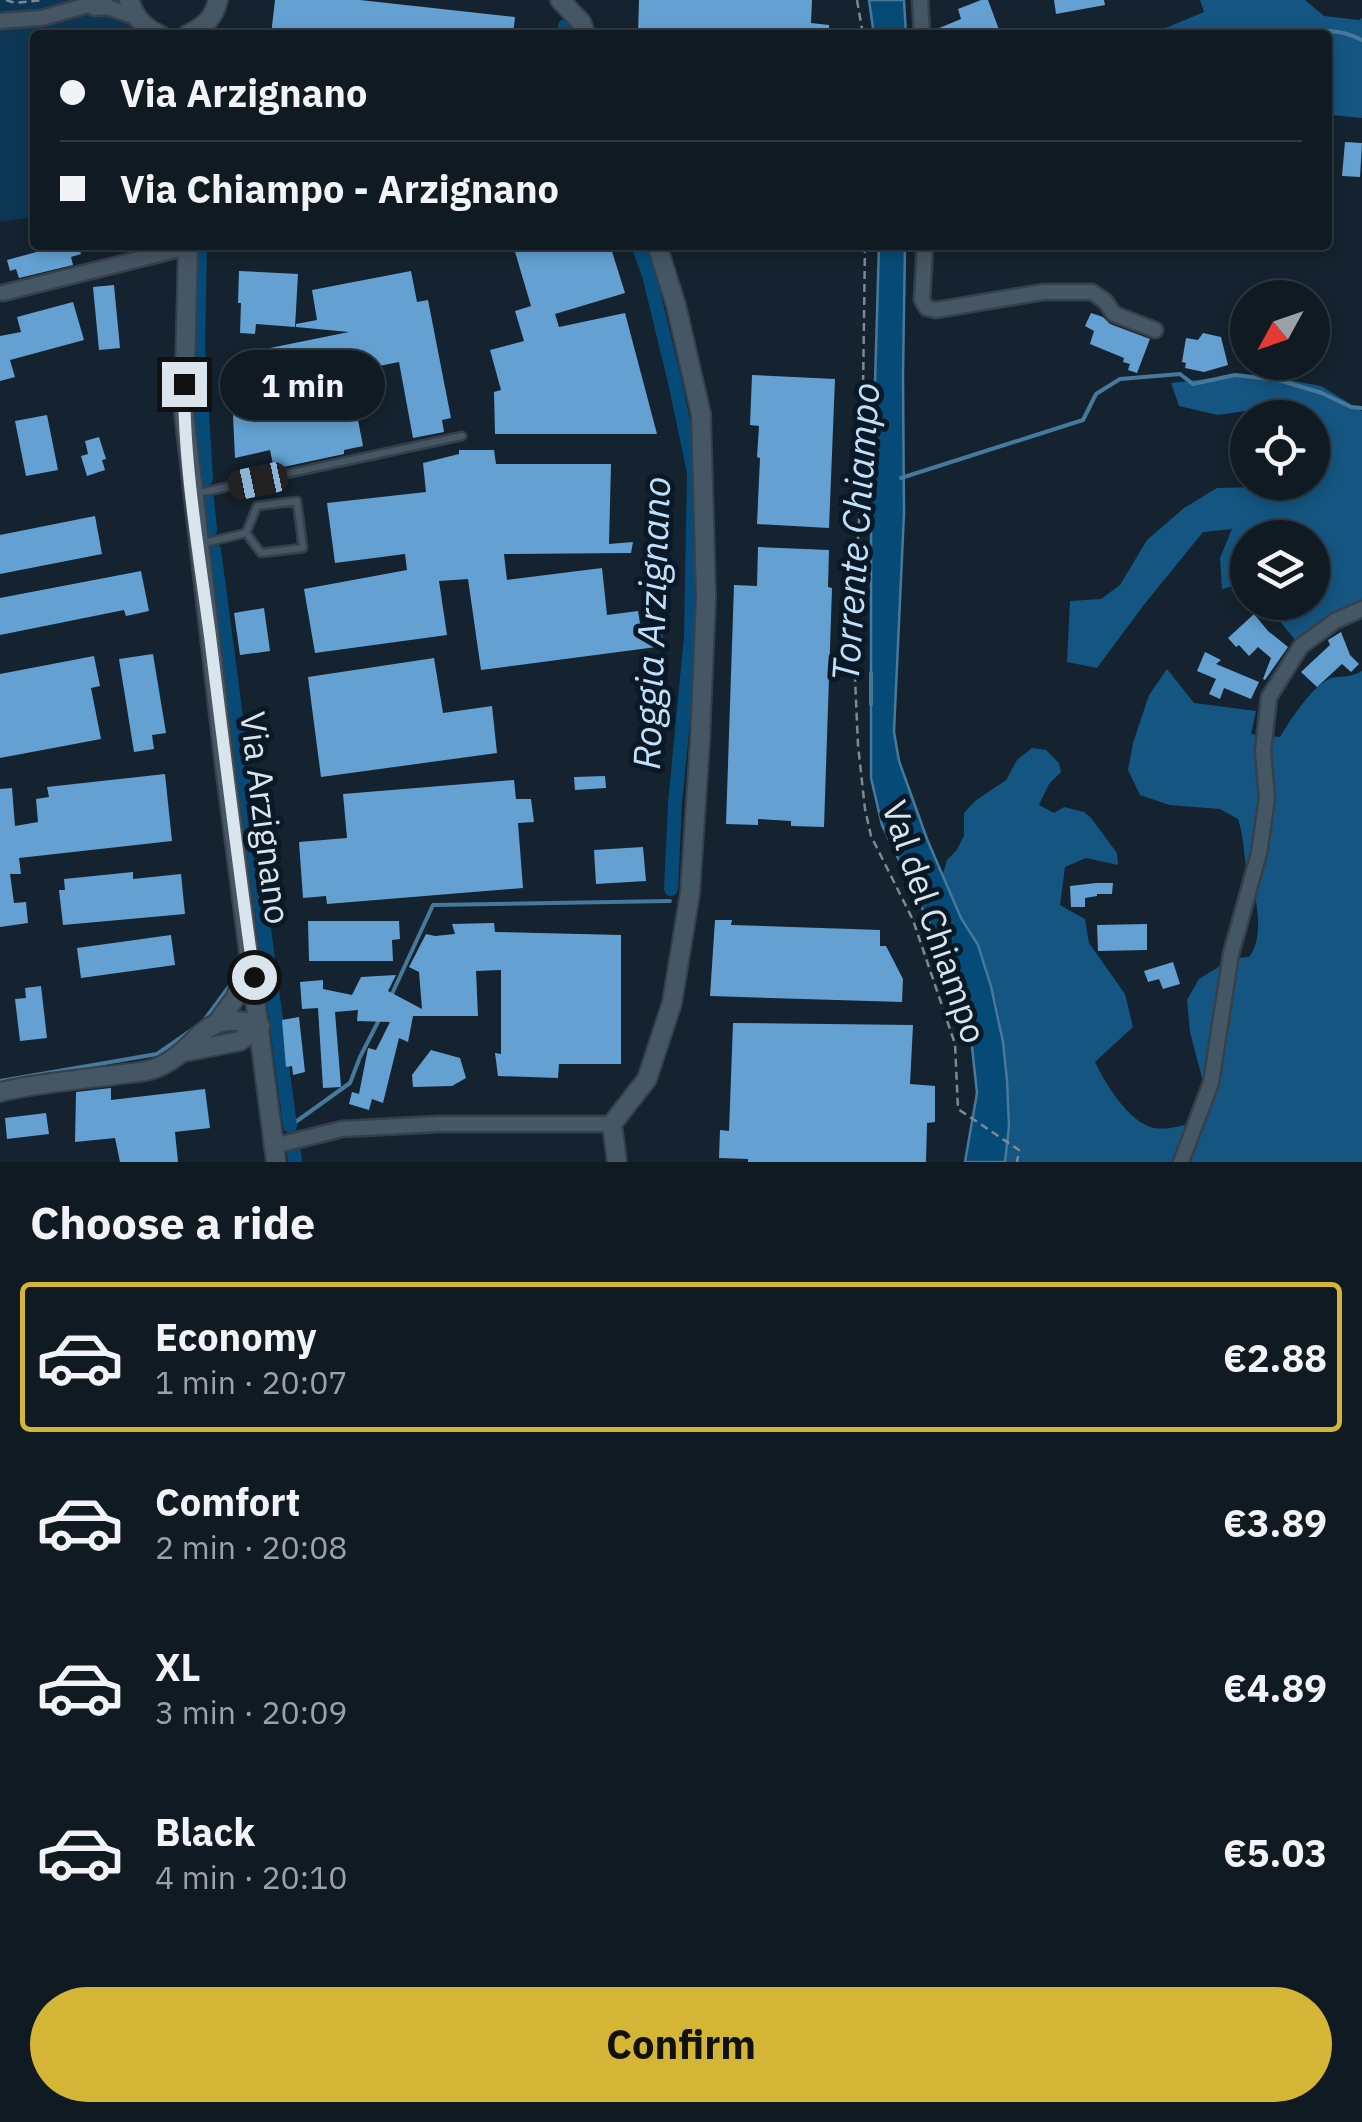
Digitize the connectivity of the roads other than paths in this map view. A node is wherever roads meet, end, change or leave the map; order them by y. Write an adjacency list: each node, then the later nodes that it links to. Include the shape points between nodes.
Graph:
1 (106, 0): 5 (street)
2 (218, 0): 8 (street)
3 (560, 0): 10 (street)
4 (920, 0): 11 (street)
5 (78, 8): 6 (street); 7 (street)
6 (132, 8): 9 (street)
7 (0, 21)
8 (205, 28)
9 (149, 30)
10 (584, 30)
11 (922, 30)
12 (172, 250): 16 (street)
13 (188, 250): 19 (street, Via Arzignano, via 184,412)
14 (660, 250): 30 (street, via 701,414 706,598 700,740 690,893 672,1003 647,1079)
15 (925, 250): 17 (street, via 927,308 1092,292 1114,314)
16 (3, 293)
17 (1155, 330)
18 (462, 436): 19 (lane)
19 (192, 488): 21 (street, Via Arzignano)
20 (246, 533): 20 (lane, via 257,506 297,501 303,548 261,553); 21 (lane)
21 (198, 545): 23 (street, Via Arzignano)
22 (1362, 609): 33 (street, via 1301,646 1269,698 1259,853 1232,954 1211,1083)
23 (250, 950): 24 (street, via 236,997); 25 (street, Via Arzignano)
24 (216, 1023): 25 (street, via 235,1018); 27 (street)
25 (260, 1026): 26 (street); 28 (street, Via Arzignano)
26 (230, 1044): 27 (street); 28 (street, via 250,1057)
27 (183, 1052): 29 (street, via 153,1069)
28 (267, 1088): 31 (street, Via Arzignano)
29 (0, 1092)
30 (612, 1124): 31 (street, via 342,1129); 32 (street)
31 (275, 1154)
32 (617, 1162)
33 (1181, 1162)

